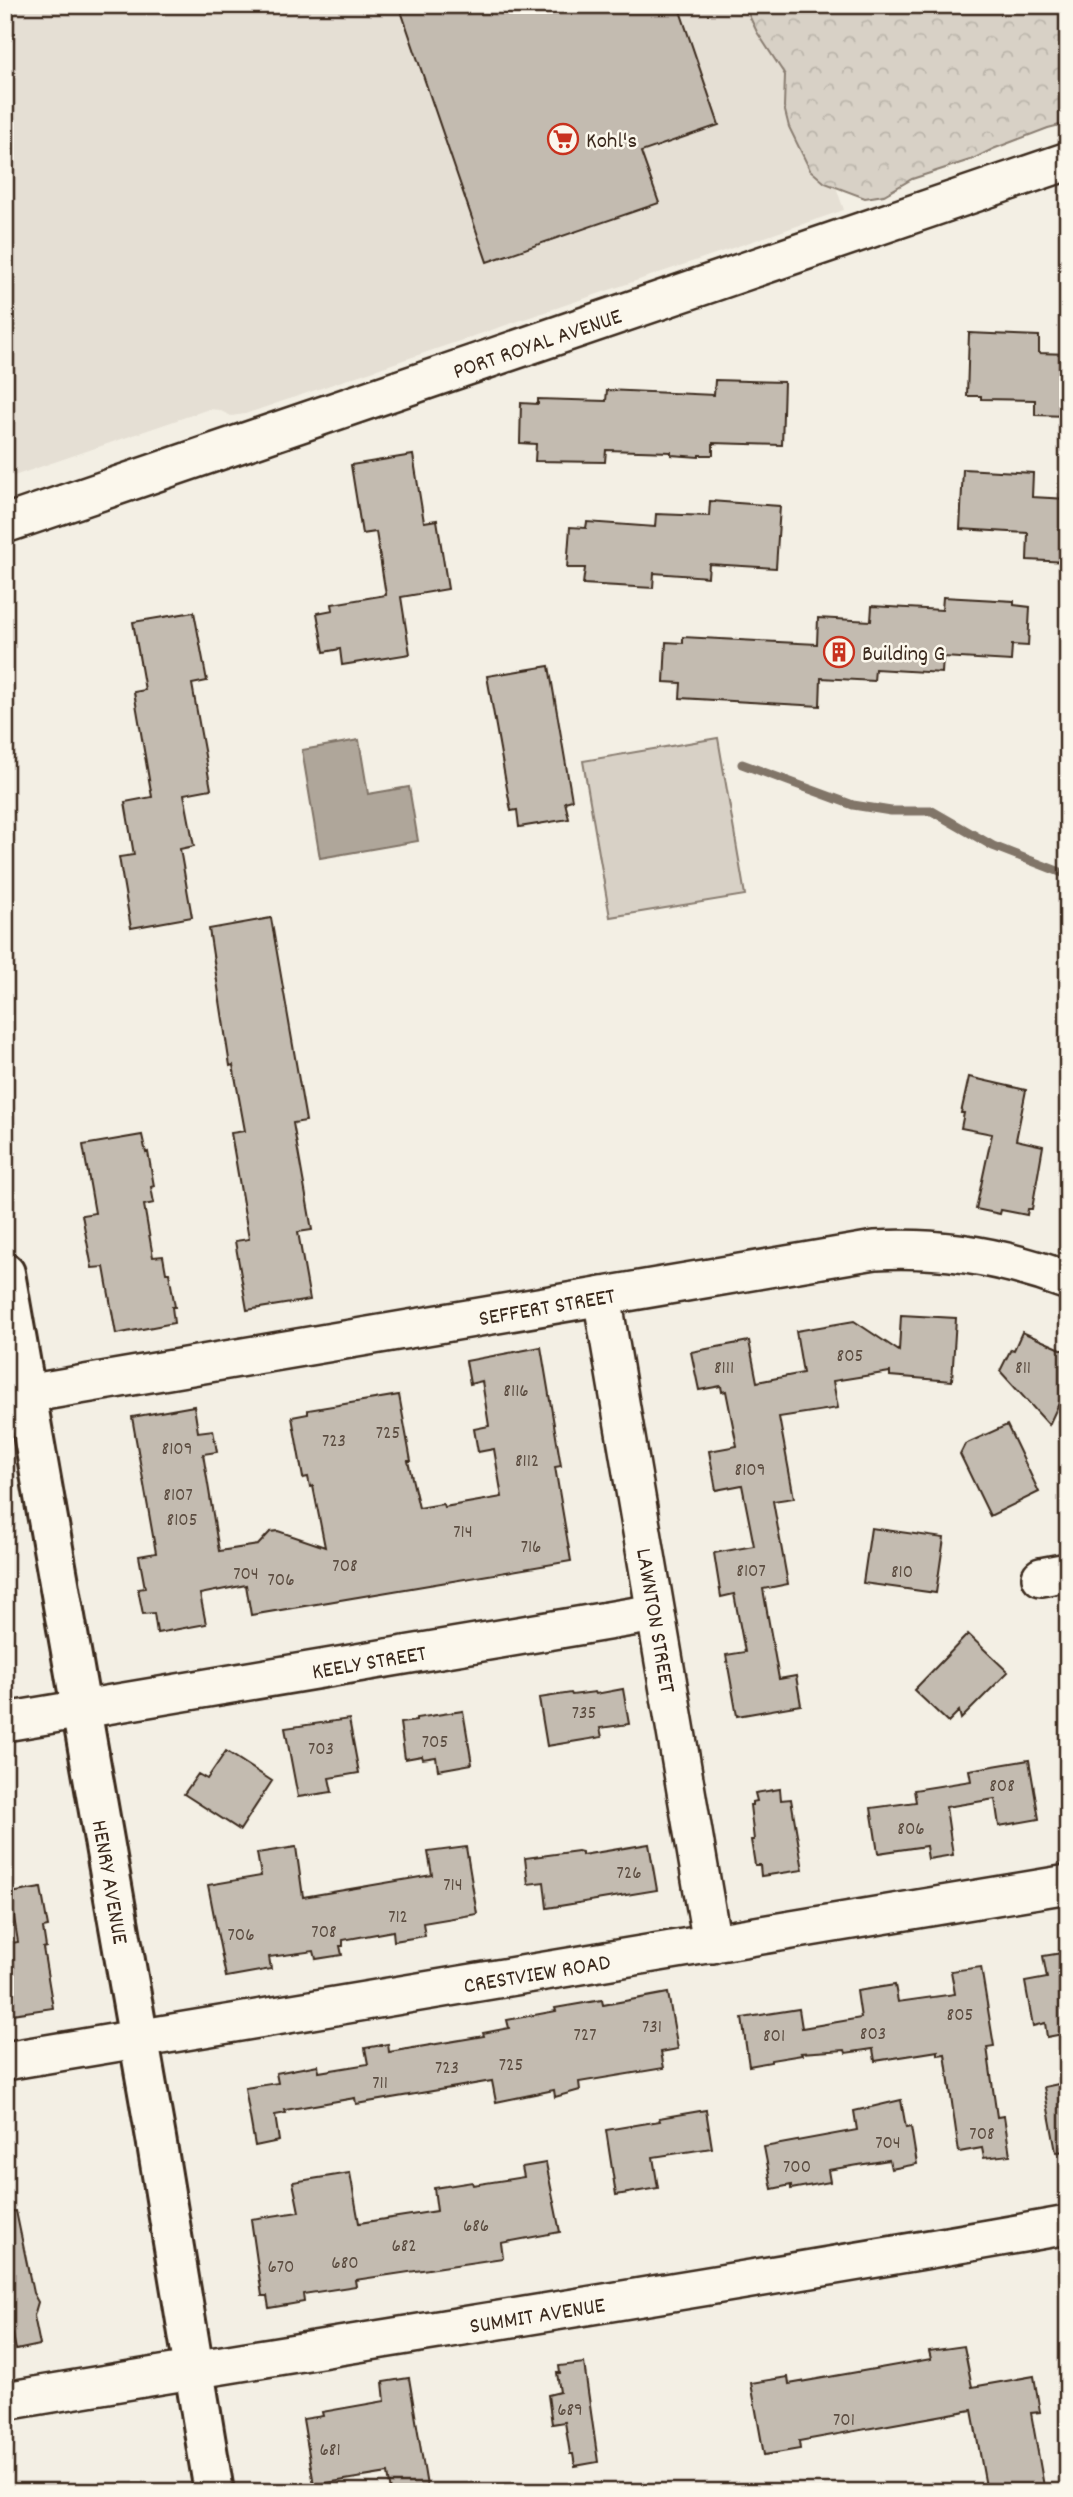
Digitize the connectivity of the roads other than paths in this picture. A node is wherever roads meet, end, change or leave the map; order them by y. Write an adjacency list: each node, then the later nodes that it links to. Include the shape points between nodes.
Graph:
1 (1068, 161): 2 (street, PORT ROYAL AVENUE)
2 (5, 524)
3 (5, 1273): 6 (main road, HENRY AVENUE)
4 (1068, 1282): 5 (street, SEFFERT STREET, via 984,1256 906,1248)
5 (602, 1296): 6 (street, SEFFERT STREET); 7 (street, LAWNTON STREET)
6 (26, 1394): 8 (main road, HENRY AVENUE)
7 (655, 1613): 8 (street, KEELY STREET); 11 (street, LAWNTON STREET)
8 (82, 1709): 9 (street, KEELY STREET); 12 (main road, HENRY AVENUE)
9 (5, 1722)
10 (1068, 1884): 11 (street, CRESTVIEW ROAD)
11 (712, 1944): 12 (street, CRESTVIEW ROAD)
12 (139, 2039): 13 (street, CRESTVIEW ROAD); 15 (main road, HENRY AVENUE)
13 (5, 2061)
14 (1068, 2225): 15 (street, SUMMIT AVENUE)
15 (196, 2368): 16 (street, SUMMIT AVENUE); 17 (main road, HENRY AVENUE)
16 (5, 2401)
17 (214, 2492)

